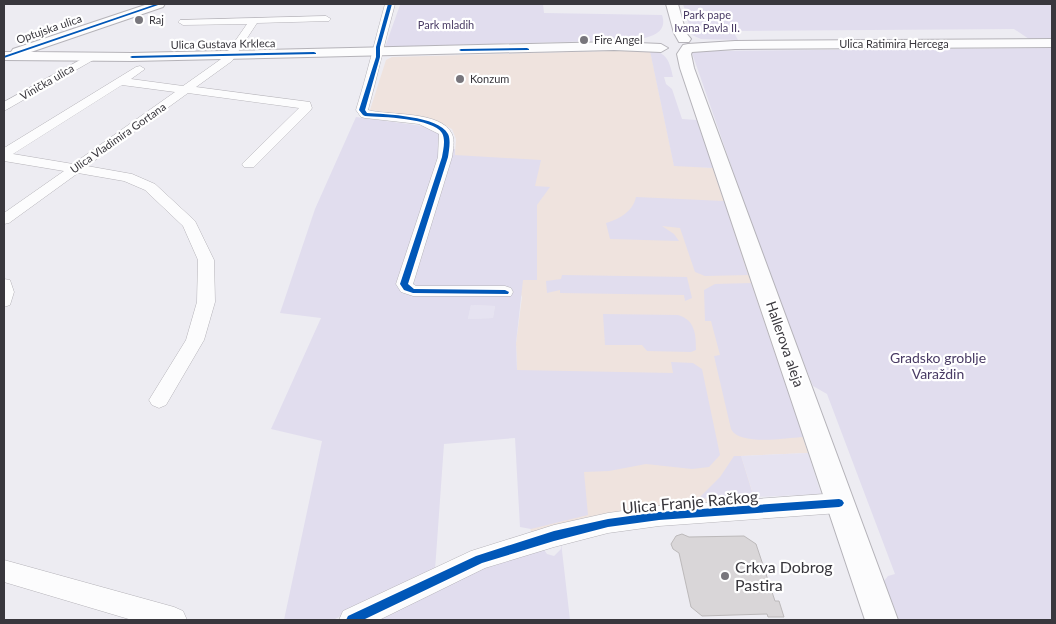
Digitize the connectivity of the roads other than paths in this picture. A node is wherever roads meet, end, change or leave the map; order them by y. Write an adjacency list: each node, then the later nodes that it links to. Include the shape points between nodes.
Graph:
1 (159, 4): 13 (main road, Optujska ulica)
2 (390, 4): 11 (street)
3 (672, 4): 4 (main road, Hallerova aleja)
4 (676, 18): 9 (main road); 10 (main road, Hallerova aleja)
5 (326, 19): 6 (street)
6 (254, 20): 7 (street); 12 (street, Ulica Vladimira Gortana)
7 (183, 22)
8 (1052, 43): 10 (main road, Ulica Ratimira Hercega, via 735,45)
9 (662, 44): 10 (main road, Ulica Ratimira Hercega); 10 (main road, Hallerova aleja, via 676,55); 11 (main road, Ulica Gustava Krkleca)
10 (687, 49): 27 (main road, Hallerova aleja)
11 (378, 52): 12 (main road, Ulica Gustava Krkleca); 24 (street, via 363,112 424,122 441,129 446,136 440,176 404,284 413,291)
12 (231, 55): 14 (main road, Ulica Gustava Krkleca); 17 (street, Ulica Vladimira Gortana)
13 (4, 56): 14 (main road, Ulica Gustava Krkleca)
14 (91, 57): 18 (street, Vinička ulica)
15 (140, 69): 16 (street)
16 (118, 81): 17 (street); 19 (street)
17 (186, 90): 20 (street, via 306,106); 21 (street, Ulica Vladimira Gortana)
18 (4, 107)
19 (4, 156): 21 (street)
20 (249, 164)
21 (76, 168): 22 (street, Ulica Vladimira Gortana); 26 (street, via 127,177 150,186 190,224 206,260 206,302 194,340)
22 (4, 220)
23 (4, 284): 25 (street)
24 (505, 292)
25 (4, 301)
26 (159, 400)
27 (839, 503): 30 (street, Ulica Franje Račkog, via 659,516 608,523 480,559); 31 (main road, Hallerova aleja)
28 (4, 571): 29 (street)
29 (174, 620)
30 (352, 620)
31 (880, 620)

